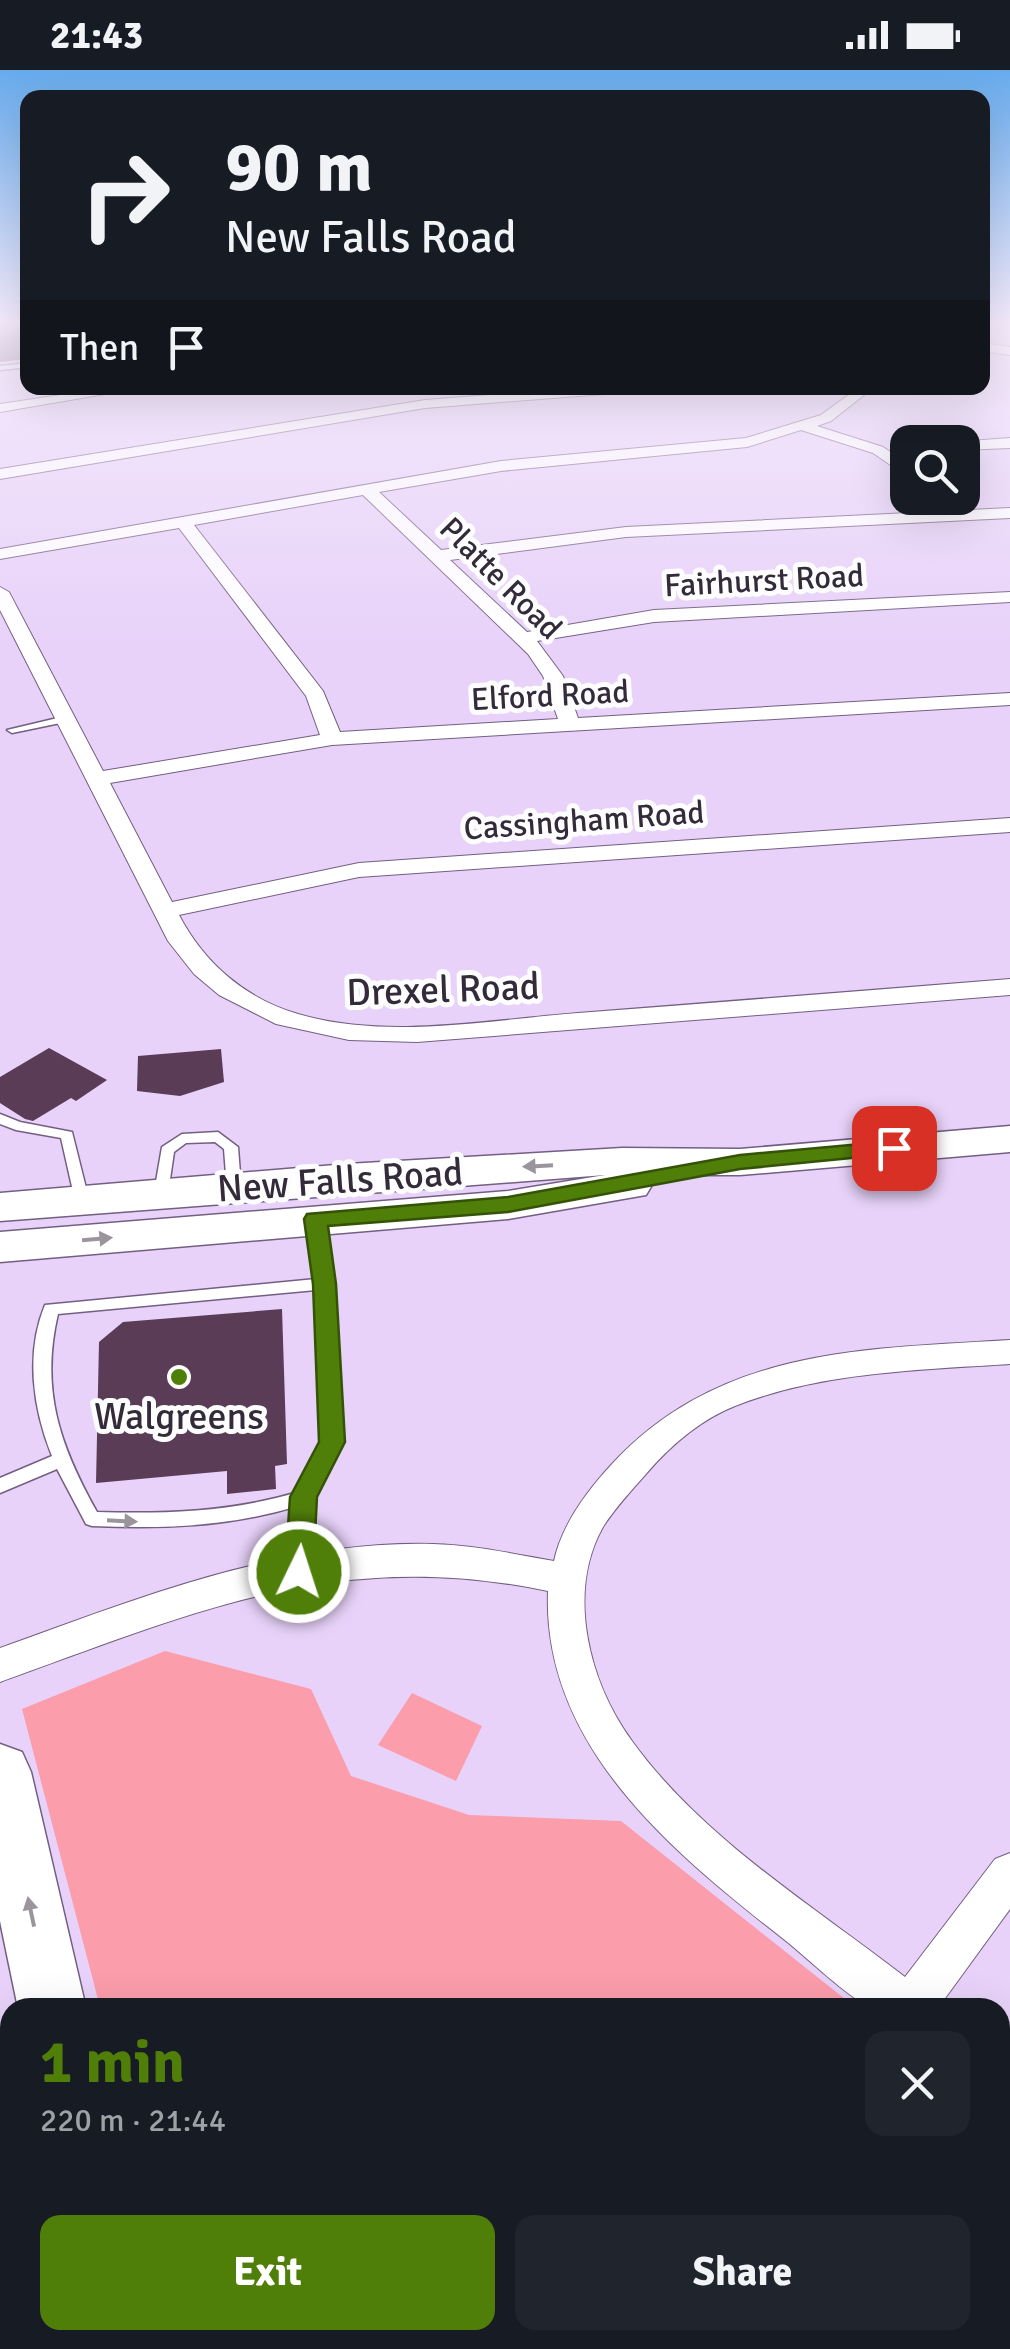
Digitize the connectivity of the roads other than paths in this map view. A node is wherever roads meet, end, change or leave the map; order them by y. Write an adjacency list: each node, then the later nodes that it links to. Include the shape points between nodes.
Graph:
1 (271, 429): 7 (street)
2 (795, 429): 8 (street, via 720,446 501,466)
3 (813, 429): 6 (street)
4 (1010, 443): 5 (street)
5 (980, 444)
6 (888, 455)
7 (0, 474)
8 (366, 489): 11 (street); 13 (street, Platte Road)
9 (1010, 513): 10 (street)
10 (943, 516): 13 (street, via 626,532)
11 (185, 524): 12 (street); 21 (street, via 316,694)
12 (0, 554)
13 (438, 556): 16 (street, Platte Road)
14 (0, 592): 18 (street, Drexel Road)
15 (1010, 597): 16 (street, Fairhurst Road, via 640,617)
16 (522, 638): 19 (street, Platte Road, via 553,676)
17 (1010, 698): 19 (street, Elford Road)
18 (66, 719): 20 (lane); 22 (street, Drexel Road)
19 (570, 724): 21 (street, Elford Road)
20 (12, 730)
21 (332, 740): 22 (street, Elford Road)
22 (97, 779): 24 (street, Drexel Road)
23 (1010, 825): 24 (street, Cassingham Road, via 359,870)
24 (166, 912): 25 (street, Drexel Road, via 192,958 240,1000 282,1020 360,1035)
25 (1010, 987)
26 (0, 1118): 29 (lane, via 67,1135)
27 (1010, 1138): 28 (main road, New Falls Road)
28 (740, 1162): 29 (main road, New Falls Road, one-way to 29, via 622,1161); 31 (main road, New Falls Road, via 508,1205)
29 (82, 1200): 30 (main road, New Falls Road)
30 (0, 1207)
31 (315, 1219): 32 (main road, New Falls Road, one-way to 31); 33 (lane)
32 (0, 1248)
33 (324, 1284): 35 (lane, via 51,1309 40,1343); 37 (lane, via 332,1442)
34 (1010, 1352): 39 (street, via 844,1368 718,1399 645,1450 610,1490 584,1528)
35 (58, 1461): 36 (lane); 37 (lane, one-way to 37, via 92,1519 160,1522 254,1514)
36 (0, 1486)
37 (304, 1497): 38 (lane)
38 (299, 1572): 39 (street, via 417,1558); 40 (street, via 168,1604)
39 (569, 1580): 44 (street, via 577,1678 619,1757 680,1822)
40 (0, 1665)
41 (0, 1772): 43 (main road, one-way to 41)
42 (1010, 1874): 45 (street)
43 (50, 1998)
44 (897, 1998)
45 (917, 1998)

